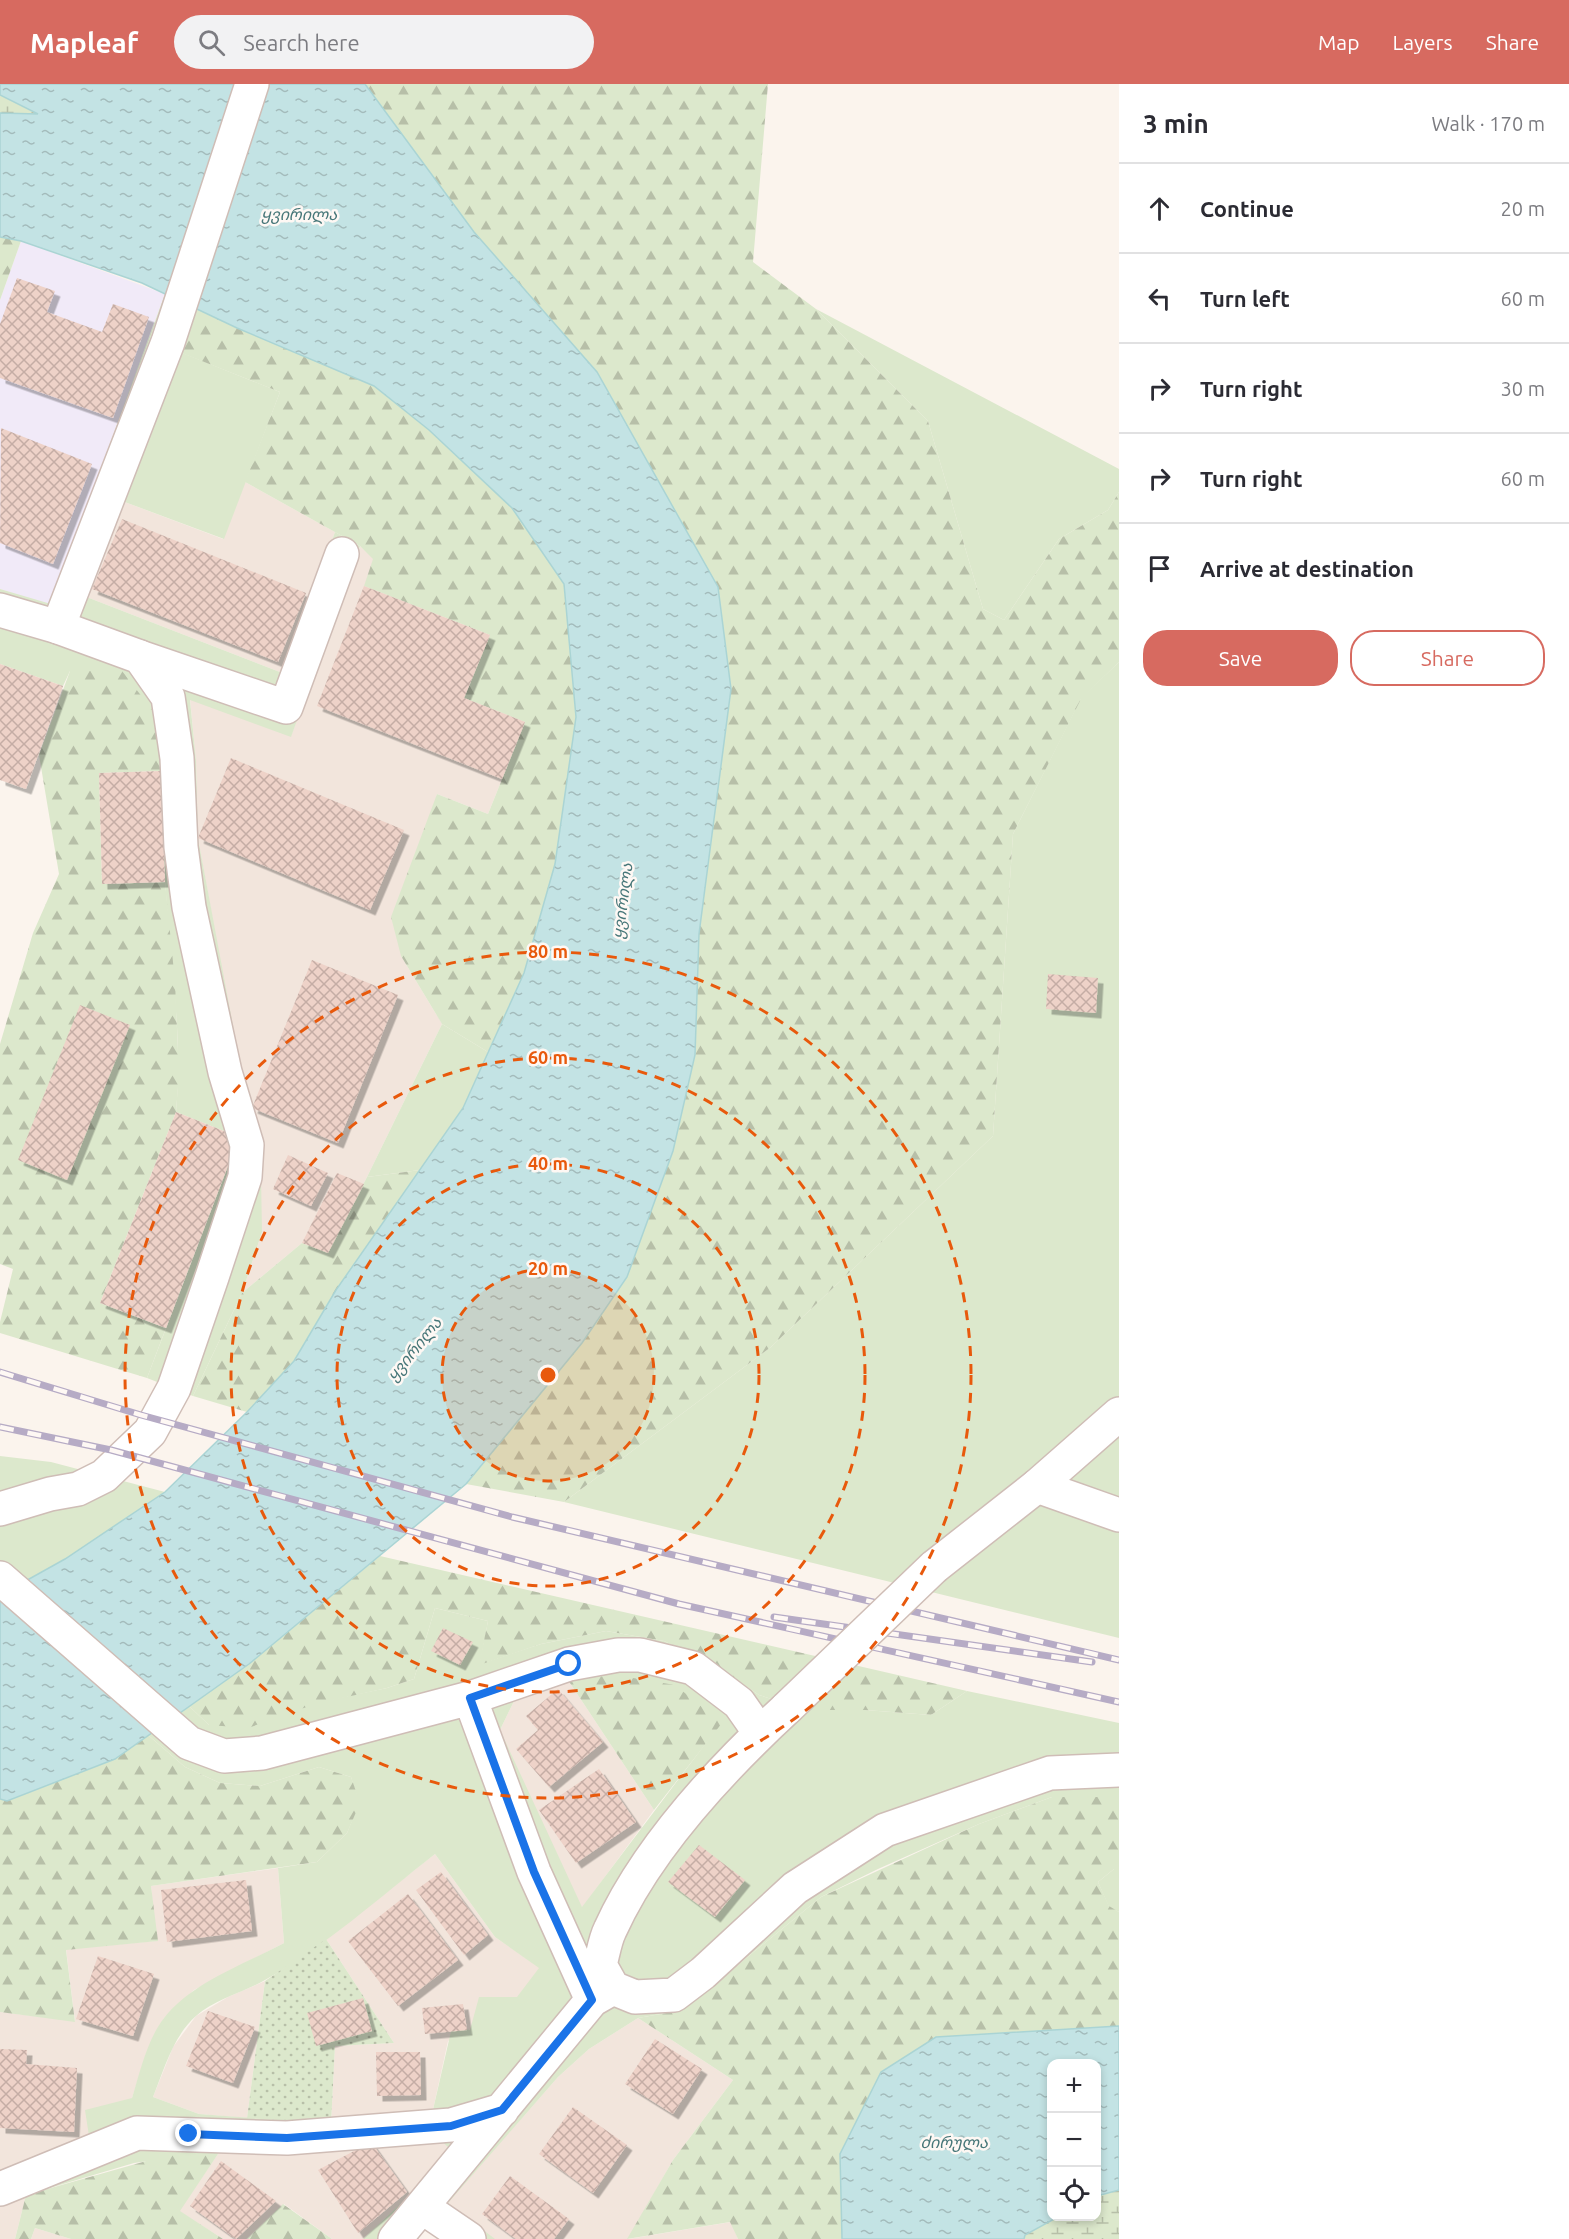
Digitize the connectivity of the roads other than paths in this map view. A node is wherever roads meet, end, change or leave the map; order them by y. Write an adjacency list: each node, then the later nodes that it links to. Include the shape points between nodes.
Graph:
1 (252, 84): 4 (street, via 168,342)
2 (342, 554): 5 (street, via 286,707)
3 (0, 610): 4 (street)
4 (58, 627): 5 (street)
5 (140, 657): 8 (street, via 168,697 189,908 225,1072 247,1145 245,1177 174,1388 150,1432 104,1476 78,1489)
6 (1119, 1414): 7 (street)
7 (1037, 1486): 9 (street); 12 (street, bridge, via 934,1567)
8 (0, 1509)
9 (1119, 1515)
10 (0, 1578): 11 (street, via 189,1743 224,1756 262,1753)
11 (470, 1698): 12 (street, via 569,1664 640,1655 693,1668 739,1703); 14 (street, via 534,1872)
12 (760, 1733): 14 (street, via 663,1841 629,1895 609,1931 600,1965)
13 (1119, 1770): 14 (street, via 1050,1773 885,1830 795,1888 674,1995)
14 (602, 1994): 15 (street)
15 (502, 2110): 16 (street, via 451,2126 287,2138 137,2133); 17 (street)
16 (0, 2189)
17 (422, 2207): 18 (street); 19 (street)
18 (395, 2239)
19 (469, 2239)

